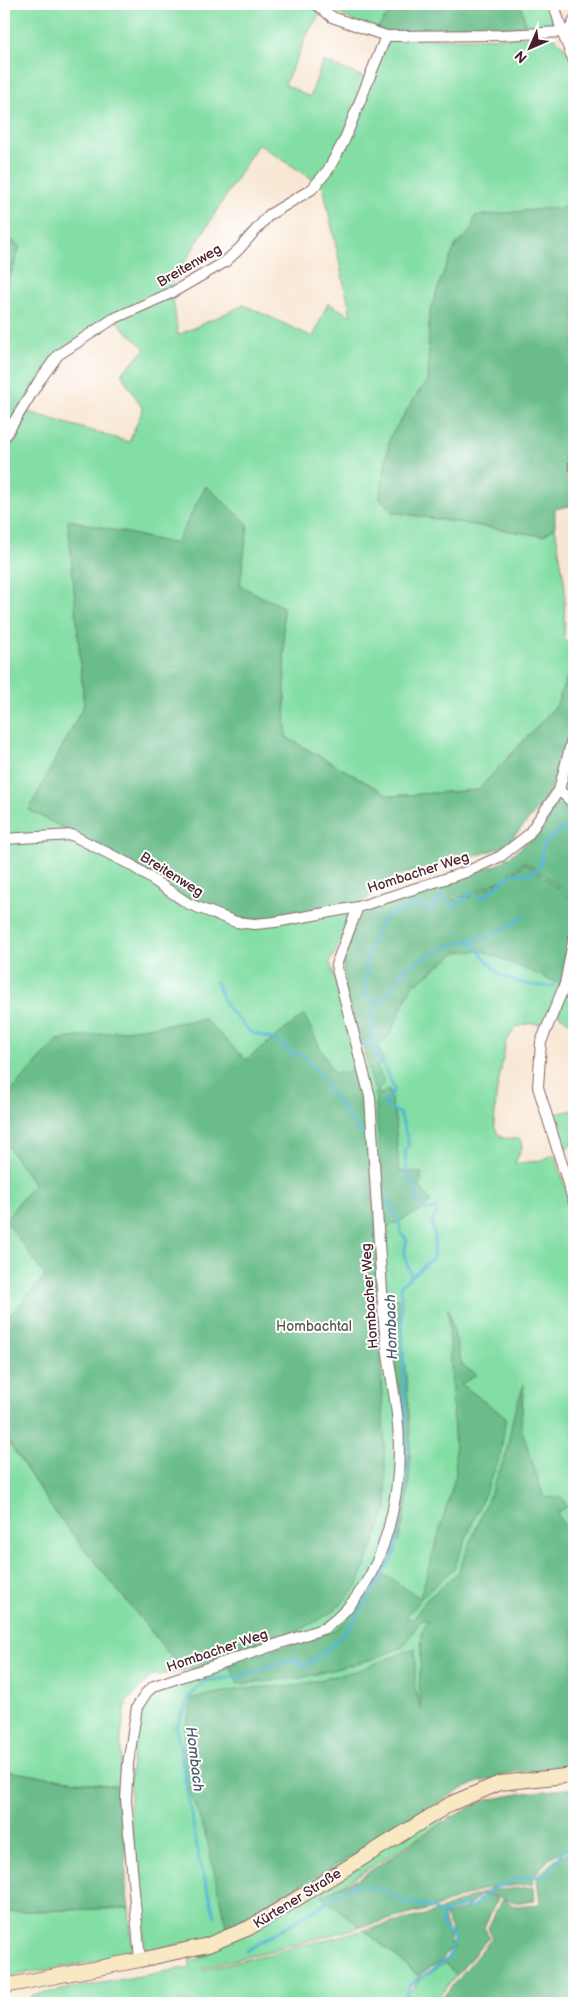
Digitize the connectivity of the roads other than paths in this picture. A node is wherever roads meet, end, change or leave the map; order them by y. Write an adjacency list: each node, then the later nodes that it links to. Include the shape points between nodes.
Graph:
1 (316, 4): 5 (street, via 332,17)
2 (554, 4): 4 (street)
3 (574, 21): 4 (street, via 570,29)
4 (562, 32): 5 (street); 6 (street)
5 (386, 36): 8 (street, Breitenweg, via 344,141 328,170 312,189 269,215 225,262 113,319 58,355)
6 (574, 61)
7 (574, 427): 9 (street)
8 (4, 438)
9 (574, 467)
10 (574, 732): 11 (street, Hombacher Weg)
11 (559, 790): 12 (street); 14 (street, Hombacher Weg, via 528,834 501,856 466,872)
12 (574, 804)
13 (4, 839): 14 (street, Breitenweg, via 72,835 131,864 189,904 236,922 275,922)
14 (358, 906): 18 (street, Hombacher Weg, via 336,965 370,1097 384,1323 397,1414 397,1473 390,1525 368,1578 351,1605 325,1628 154,1686 137,1707 126,1800)
15 (574, 937): 16 (street, via 565,984 541,1042 538,1087)
16 (574, 1203)
17 (574, 1775): 18 (main road, Kürtener Straße, via 500,1783 452,1803 249,1928 208,1945)
18 (140, 1960): 19 (main road, Kürtener Straße)
19 (4, 1986)

